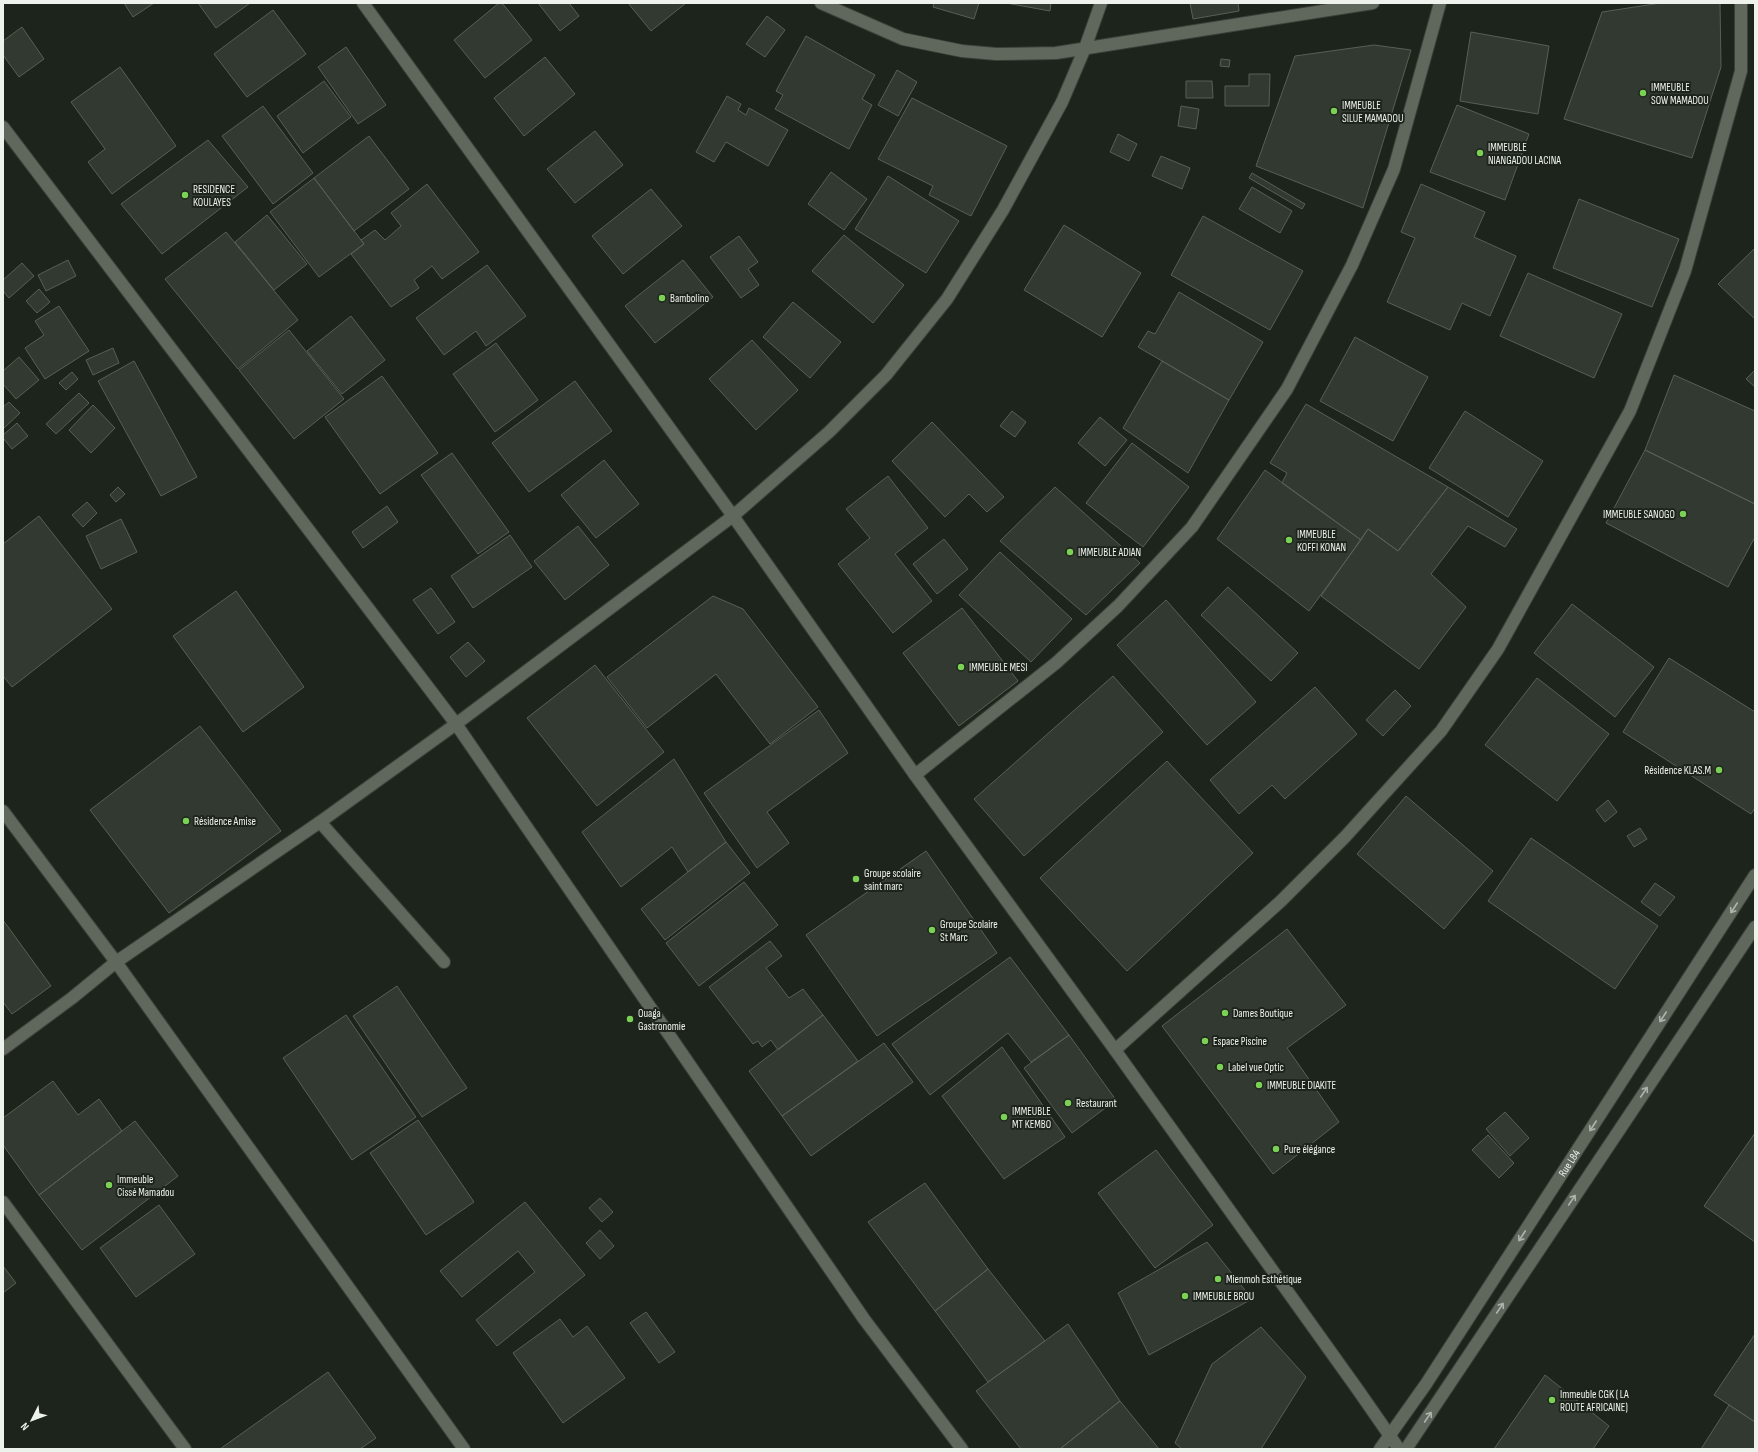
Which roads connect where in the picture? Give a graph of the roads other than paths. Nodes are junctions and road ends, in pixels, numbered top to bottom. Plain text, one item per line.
1 (363, 3) edge
2 (821, 3) edge
3 (1101, 3) edge
4 (1373, 3) edge
5 (1440, 3) edge
6 (1741, 3) edge
7 (1085, 48) junction
8 (3, 127) edge
9 (733, 516) junction
10 (456, 724) junction
11 (915, 775) junction
12 (3, 811) edge
13 (320, 822) junction
14 (1755, 875) edge
15 (1755, 926) edge
16 (116, 962) junction
17 (444, 962) dead end
18 (3, 1049) edge
19 (1115, 1050) junction
20 (3, 1202) edge
21 (1389, 1436) junction
22 (185, 1449) edge
23 (464, 1449) edge
24 (962, 1449) edge
25 (1380, 1449) edge
26 (1399, 1449) edge
27 (1406, 1449) edge

1 - 9 street
2 - 7 street
3 - 7 street
4 - 7 street
5 - 11 street
6 - 19 street
7 - 9 street
8 - 10 street
9 - 10 street
9 - 11 street
10 - 13 street
10 - 24 street
11 - 19 street
12 - 16 street
13 - 16 street
13 - 17 street
14 -> 21 street, Rue L84
27 -> 15 street
16 - 18 street
16 - 23 street
19 - 21 street
20 - 22 street
21 - 25 street, Rue L84
21 - 26 street

